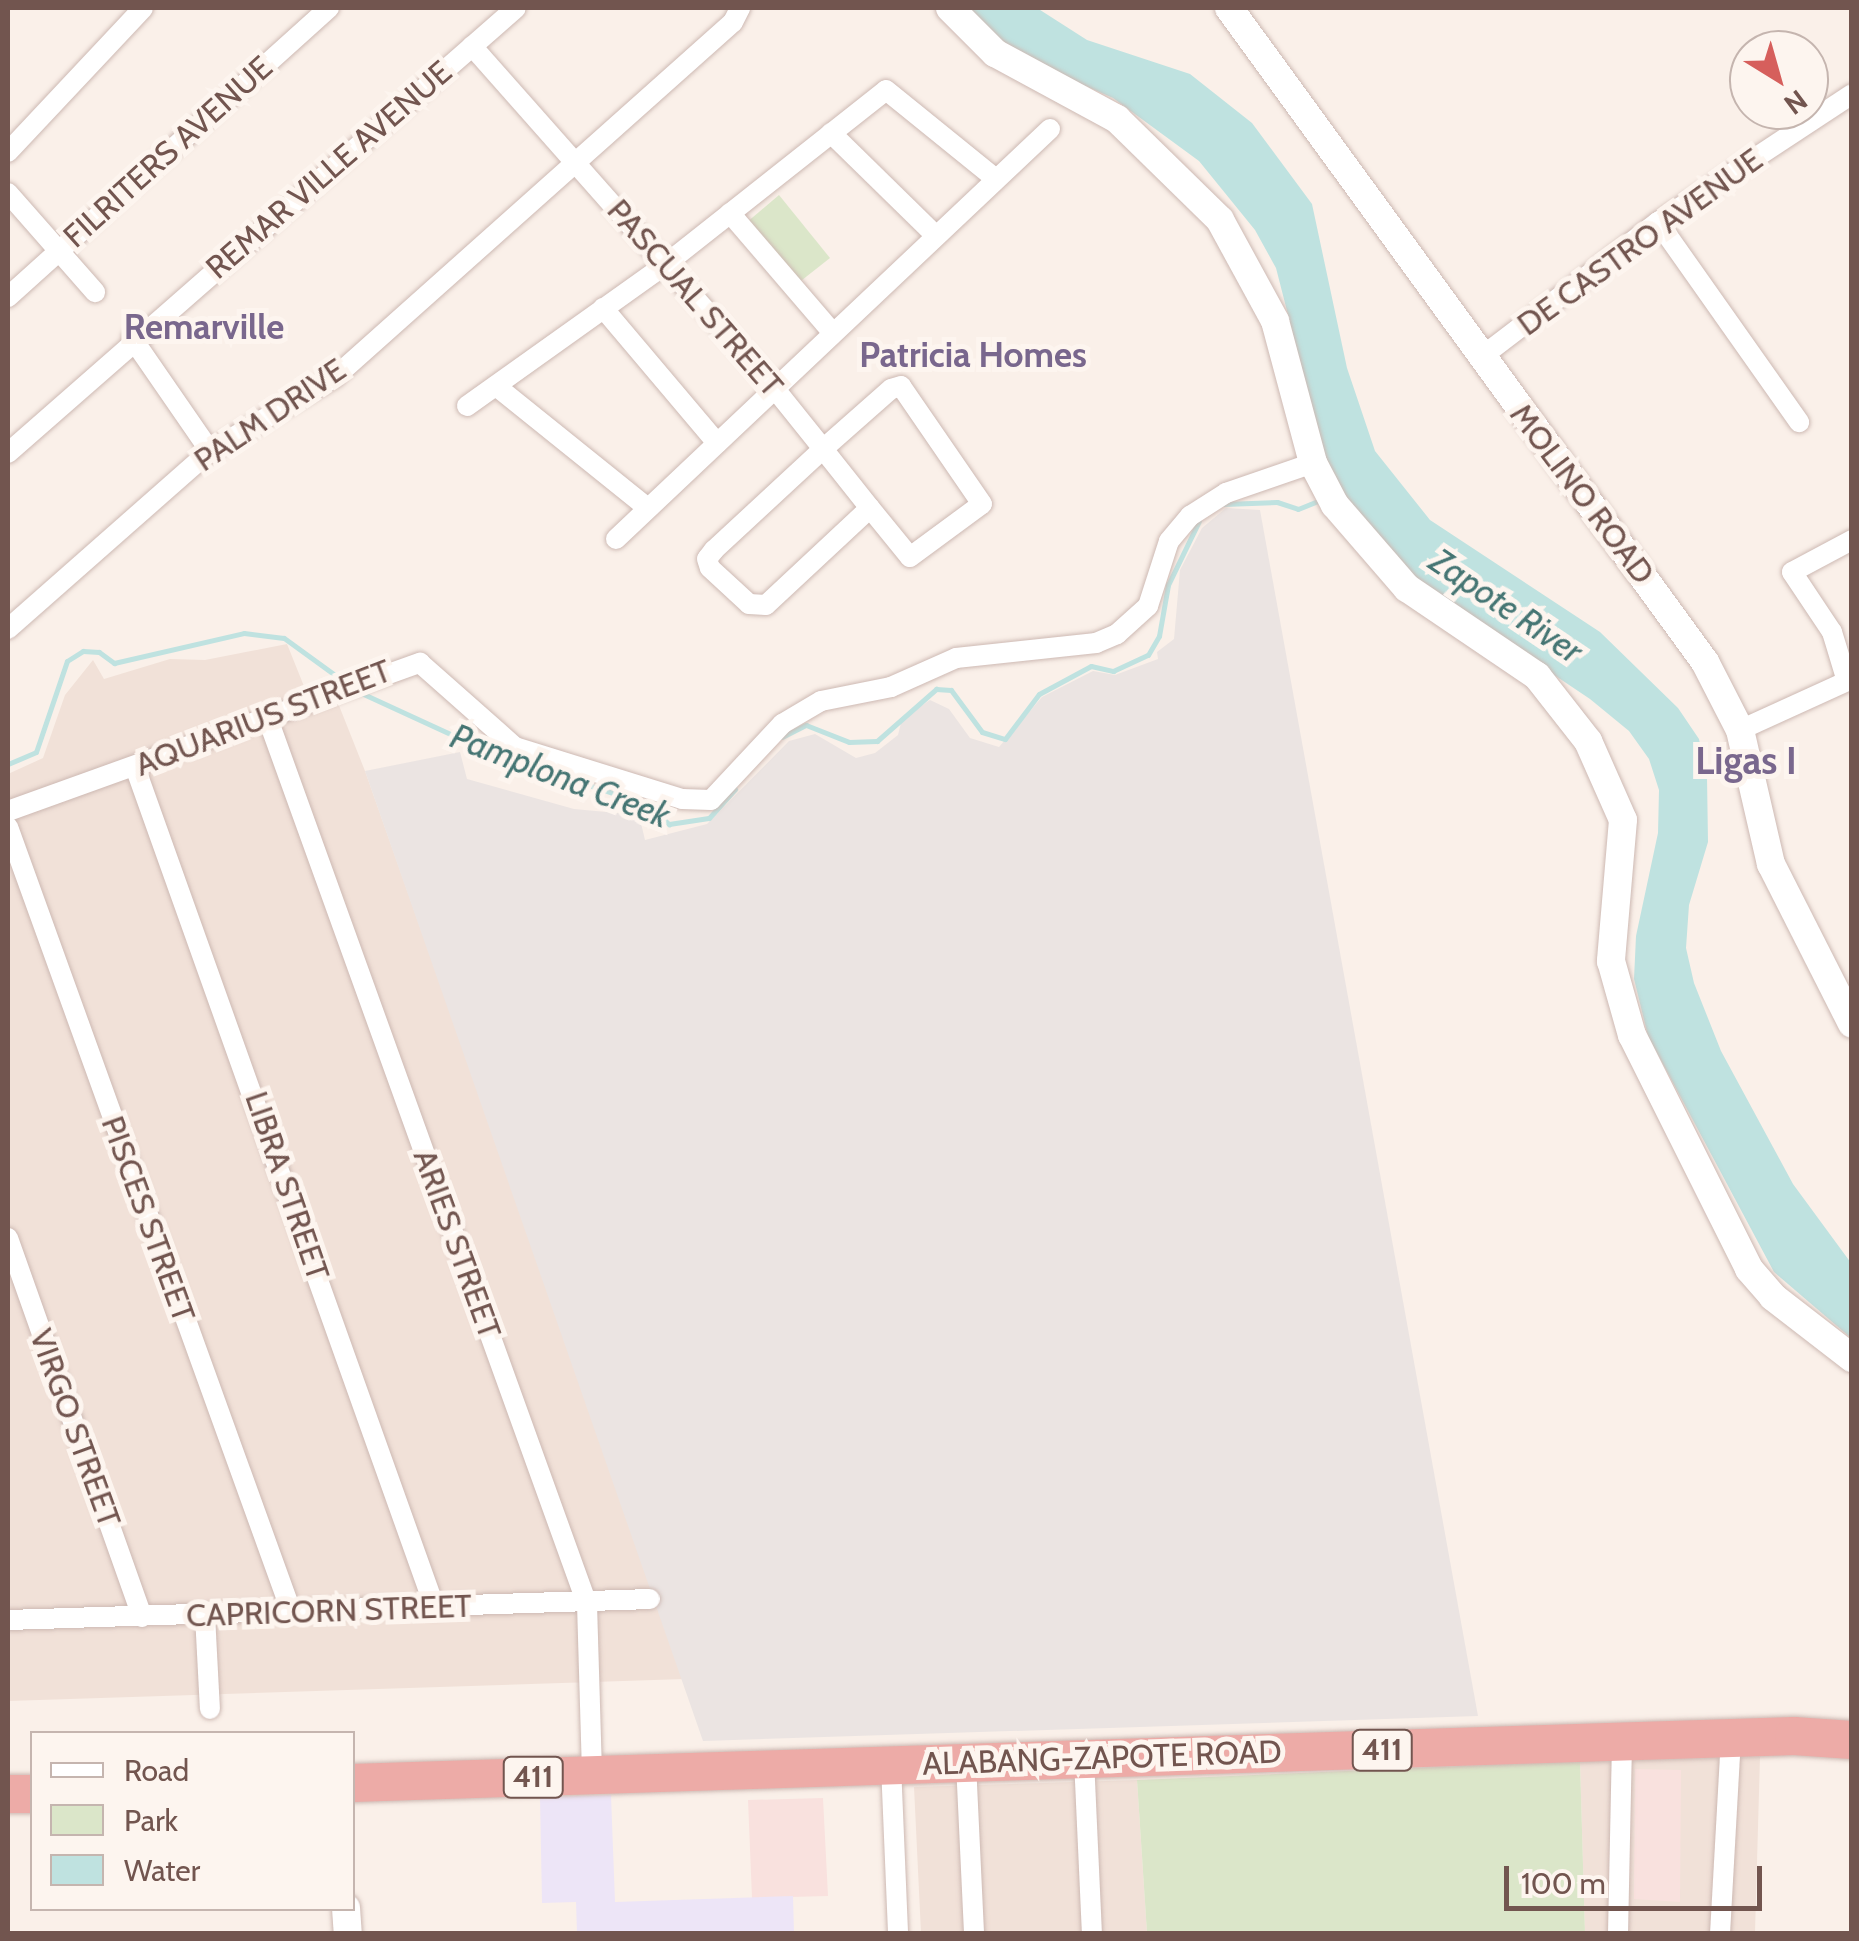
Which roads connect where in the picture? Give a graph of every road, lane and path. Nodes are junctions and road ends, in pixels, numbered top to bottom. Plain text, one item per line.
1 (143, 8) edge
2 (328, 8) edge
3 (516, 8) edge
4 (740, 8) edge
5 (950, 8) edge
6 (1229, 8) edge
7 (472, 46) junction
8 (1852, 94) edge
9 (1050, 129) dead end
10 (831, 134) junction
11 (8, 152) edge
12 (576, 160) junction
13 (996, 179) junction
14 (8, 194) edge
15 (730, 213) junction
16 (1658, 222) junction
17 (936, 236) junction
18 (60, 250) junction
19 (666, 264) junction
20 (95, 292) dead end
21 (8, 297) edge
22 (603, 308) junction
23 (833, 333) junction
24 (132, 338) junction
25 (1480, 358) junction
26 (496, 386) junction
27 (775, 388) junction
28 (468, 406) dead end
29 (1799, 422) dead end
30 (716, 444) junction
31 (823, 449) junction
32 (210, 451) junction
33 (8, 452) edge
34 (1314, 467) junction
35 (648, 508) junction
36 (870, 508) junction
37 (616, 538) dead end
38 (1852, 540) edge
39 (8, 629) edge
40 (1849, 678) edge
41 (270, 722) junction
42 (1740, 730) junction
43 (135, 766) junction
44 (8, 811) edge
45 (8, 827) edge
46 (1852, 1024) edge
47 (8, 1238) edge
48 (1852, 1358) edge
49 (650, 1600) dead end
50 (587, 1604) junction
51 (435, 1608) junction
52 (291, 1612) junction
53 (205, 1614) junction
54 (142, 1617) junction
55 (8, 1620) edge
56 (210, 1709) dead end
57 (1731, 1740) junction
58 (1852, 1740) edge
59 (1622, 1742) junction
60 (1084, 1759) junction
61 (966, 1763) junction
62 (891, 1765) junction
63 (592, 1776) junction
64 (355, 1783) edge
65 (898, 1934) edge
66 (974, 1934) edge
67 (1092, 1934) edge
68 (1618, 1934) edge
69 (1720, 1934) edge

1 - 11 street
2 - 18 street, FILRITERS AVENUE
3 - 7 street, REMAR VILLE AVENUE
4 - 12 street, PALM DRIVE
5 - 34 main road
6 - 25 main road, MOLINO ROAD
7 - 12 street, PASCUAL STREET
7 - 24 street, REMAR VILLE AVENUE
8 - 16 street, DE CASTRO AVENUE
9 - 13 street
10 - 13 street
10 - 15 street
10 - 17 street
12 - 19 street, PASCUAL STREET
12 - 32 street, PALM DRIVE
13 - 17 street
14 - 18 street
15 - 19 street
15 - 23 street
16 - 25 street, DE CASTRO AVENUE
16 - 29 street
17 - 23 street
18 - 20 street
18 - 21 street, FILRITERS AVENUE
19 - 22 street
19 - 27 street, PASCUAL STREET
22 - 26 street
22 - 30 street
23 - 27 street
24 - 32 street
24 - 33 street, REMAR VILLE AVENUE
25 - 42 main road, MOLINO ROAD
26 - 28 street
26 - 35 street
27 - 30 street
27 - 31 street, PASCUAL STREET
30 - 35 street
31 - 36 street, PASCUAL STREET
31 - 36 street
31 - 36 street, PASCUAL STREET
32 - 39 street, PALM DRIVE
34 - 41 street, AQUARIUS STREET
34 - 48 main road
35 - 37 street
38 - 40 street
40 - 42 street
41 - 43 street, AQUARIUS STREET
41 - 50 street, ARIES STREET
42 - 46 main road, MOLINO ROAD
43 - 44 street, AQUARIUS STREET
43 - 51 street, LIBRA STREET
45 - 52 street, PISCES STREET
47 - 54 street, VIRGO STREET
49 - 50 street, CAPRICORN STREET
50 - 51 street, CAPRICORN STREET
50 - 63 street, ARIES STREET
51 - 52 street, CAPRICORN STREET
52 - 53 street, CAPRICORN STREET
53 - 54 street, CAPRICORN STREET
53 - 56 street
54 - 55 street, CAPRICORN STREET
57 - 58 highway, ALABANG-ZAPOTE ROAD / 411
57 - 59 highway, ALABANG-ZAPOTE ROAD / 411
57 - 69 street
59 - 60 highway, ALABANG-ZAPOTE ROAD / 411
59 - 68 street
60 - 61 highway, ALABANG-ZAPOTE ROAD / 411
60 - 67 street
61 - 62 highway, ALABANG-ZAPOTE ROAD / 411
61 - 66 street
62 - 63 highway, ALABANG-ZAPOTE ROAD / 411
62 - 65 street
63 - 64 highway, ALABANG-ZAPOTE ROAD / 411

